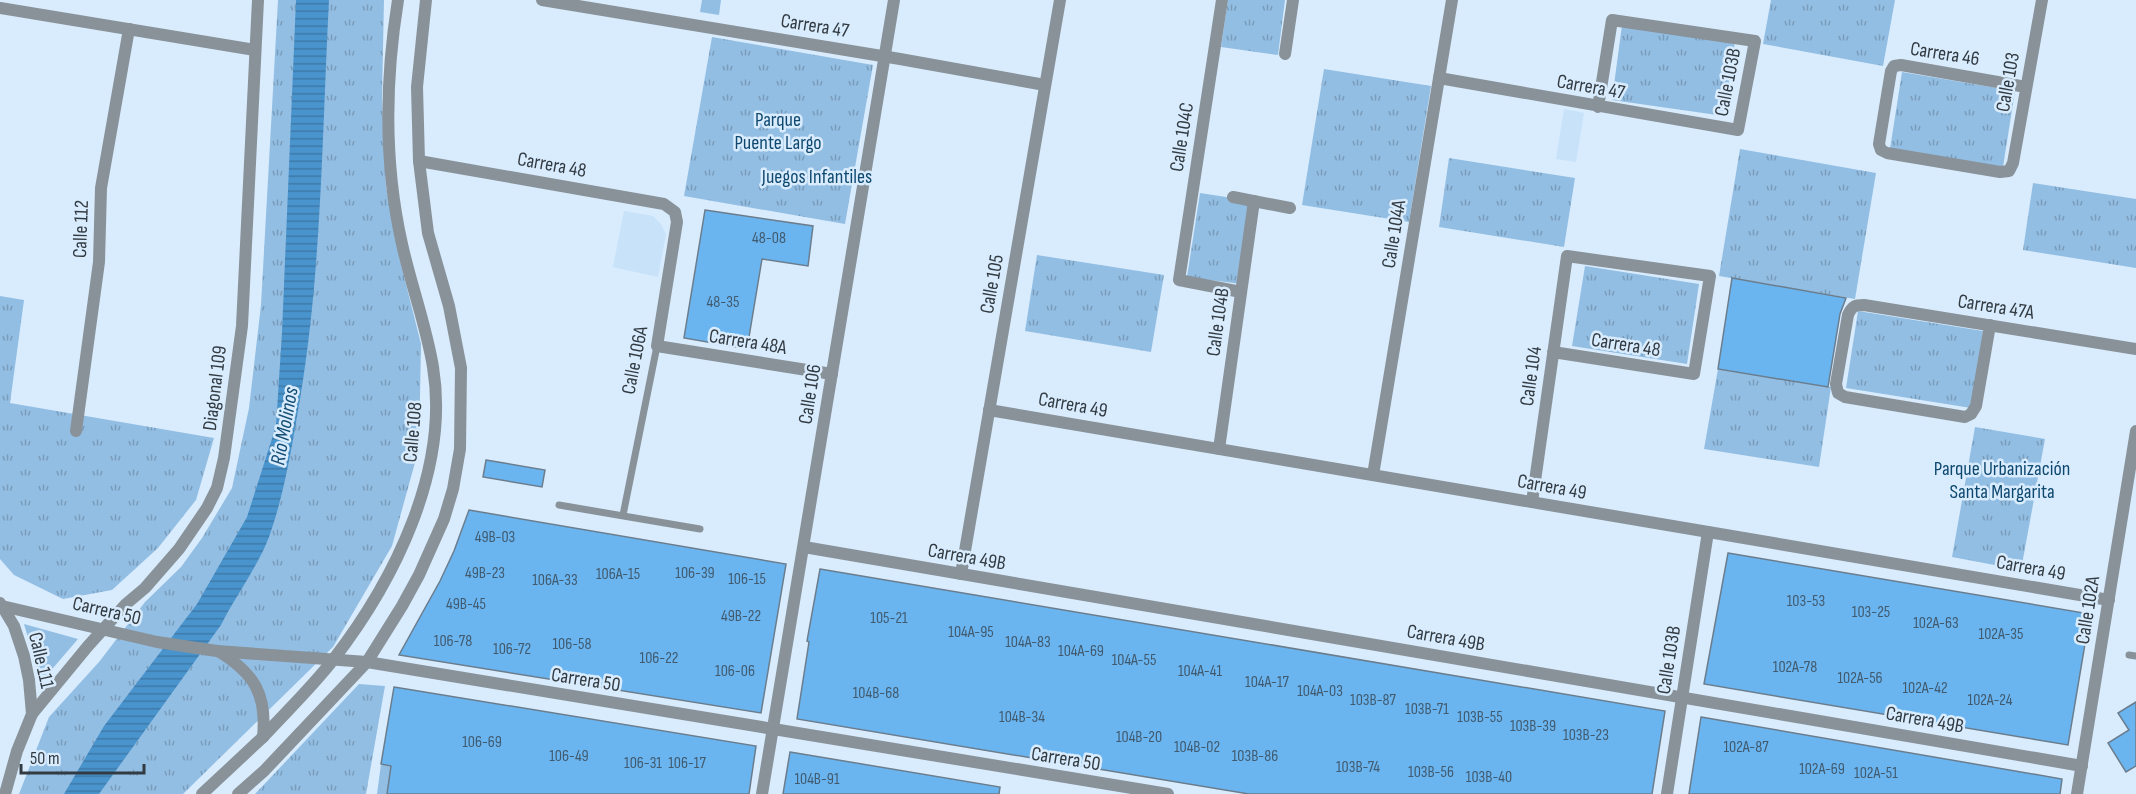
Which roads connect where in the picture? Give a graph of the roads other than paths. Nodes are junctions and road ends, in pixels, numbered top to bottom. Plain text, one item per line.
1 (258, 0) edge
2 (398, 0) edge
3 (426, 0) edge
4 (542, 0) edge
5 (894, 0) edge
6 (1060, 0) edge
7 (1222, 0) edge
8 (1293, 0) edge
9 (1452, 0) edge
10 (2042, 0) edge
11 (0, 8) edge
12 (129, 29) junction
13 (255, 50) junction
14 (1285, 54) dead end
15 (885, 56) junction
16 (1439, 78) junction
17 (1045, 86) junction
18 (2026, 87) junction
19 (1598, 107) junction
20 (1737, 130) joint
21 (419, 161) junction
22 (2009, 171) joint
23 (1233, 196) dead end
24 (1254, 201) junction
25 (1290, 208) dead end
26 (675, 212) joint
27 (1241, 291) junction
28 (1989, 325) junction
29 (657, 346) junction
30 (2136, 349) edge
31 (1553, 352) junction
32 (832, 374) junction
33 (1694, 374) joint
34 (989, 410) junction
35 (76, 431) dead end
36 (2136, 431) edge
37 (1219, 449) junction
38 (1373, 475) junction
39 (1532, 502) junction
40 (560, 505) dead end
41 (623, 516) junction
42 (700, 529) dead end
43 (1708, 532) junction
44 (804, 547) junction
45 (961, 574) junction
46 (2109, 600) junction
47 (1, 604) edge
48 (103, 630) junction
49 (212, 650) junction
50 (334, 659) junction
51 (367, 662) junction
52 (1682, 697) junction
53 (32, 714) junction
54 (773, 730) junction
55 (263, 737) junction
56 (2082, 766) junction
57 (5, 794) edge
58 (202, 794) edge
59 (238, 794) edge
60 (762, 794) edge
61 (1168, 794) edge
62 (1667, 794) edge
63 (2077, 794) edge

1 - 13 street, Diagonal 109
2 - 50 street, Calle 108
3 - 21 street
4 - 15 street, Carrera 47
5 - 15 street, Calle 106
6 - 17 street, Calle 105
7 - 27 street, Calle 104C
8 - 14 street
9 - 16 street, Calle 104A
10 - 18 street, Calle 103
11 - 12 street
12 - 13 street
12 - 35 street, Calle 112
13 - 48 street, Diagonal 109
15 - 17 street, Carrera 47
15 - 32 street, Calle 106
16 - 19 street, Carrera 47
16 - 38 street, Calle 104A
17 - 34 street, Calle 105
18 - 22 street, Calle 103
18 - 22 street, Carrera 46
19 - 20 street, Carrera 47
19 - 20 street, Calle 103B
21 - 26 street, Carrera 48
21 - 51 street
23 - 24 street
24 - 25 street
24 - 27 street, Calle 104B
26 - 29 street, Calle 106A
27 - 37 street, Calle 104B
28 - 28 street, Carrera 47A
28 - 30 street, Carrera 47A
29 - 32 street, Carrera 48A
29 - 41 lane, Calle 106A
31 - 33 street, Carrera 48
31 - 33 street, Calle 104
31 - 39 street, Calle 104
32 - 44 street, Calle 106
34 - 37 street, Carrera 49
34 - 45 street, Calle 105
36 - 46 street, Calle 102A
37 - 38 street, Carrera 49
38 - 39 street, Carrera 49
39 - 43 street, Carrera 49
40 - 41 lane
41 - 42 lane
43 - 46 street, Carrera 49
43 - 52 street, Calle 103B
44 - 45 street, Carrera 49B
44 - 54 street, Calle 106
45 - 52 street, Carrera 49B
46 - 56 street, Calle 102A
47 - 48 street, Carrera 50
47 - 53 street, Calle 111
48 - 49 street, Carrera 50
48 - 53 street, Diagonal 109
49 - 50 street, Carrera 50
49 - 55 street
50 - 51 street, Carrera 50
50 - 55 street, Calle 108
51 - 54 street, Carrera 50
51 - 59 street
52 - 56 street, Carrera 49B
52 - 62 street, Calle 103B
53 - 57 street, Calle 111
54 - 60 street, Calle 106
54 - 61 street, Carrera 50
55 - 58 street, Calle 108
56 - 63 street, Calle 102A

